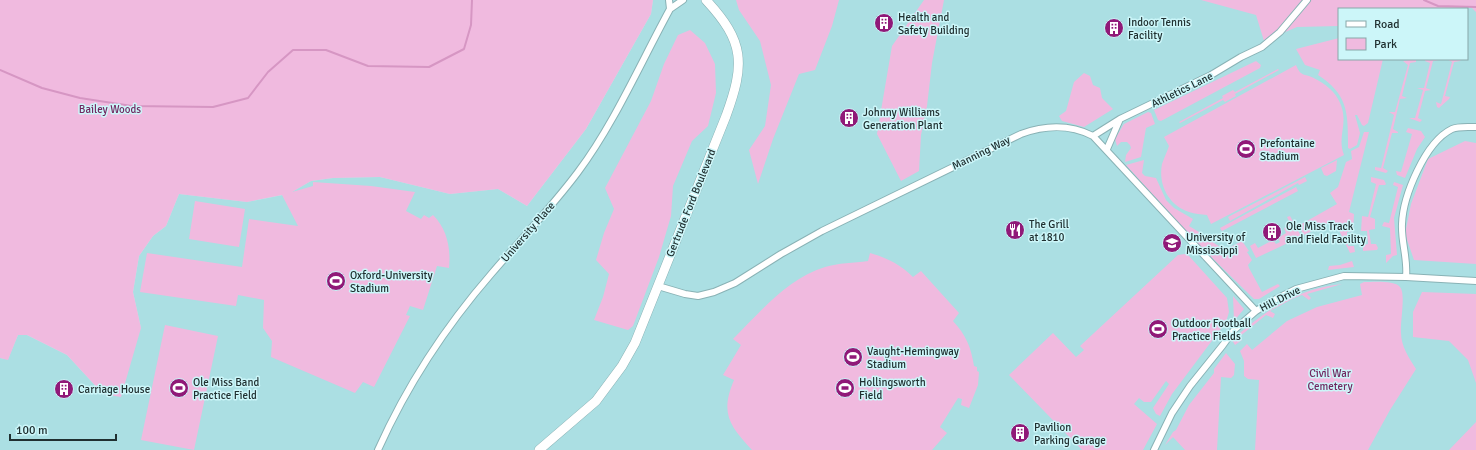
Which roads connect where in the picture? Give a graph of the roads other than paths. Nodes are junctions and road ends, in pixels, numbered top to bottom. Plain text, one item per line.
1 (669, 0) edge
2 (683, 0) edge
3 (706, 0) edge
4 (1307, 0) edge
5 (670, 9) junction
6 (1120, 119) junction
7 (1476, 127) edge
8 (1093, 136) junction
9 (1107, 149) junction
10 (1406, 277) junction
11 (1476, 281) edge
12 (658, 286) junction
13 (1256, 311) junction
14 (378, 450) edge
15 (539, 450) edge
16 (1154, 450) edge

1 - 5 street
2 - 5 street, University Place
3 - 12 street, Gertrude Ford Boulevard
4 - 6 street, Athletics Lane
5 - 14 street, University Place
6 - 8 street, Athletics Lane
6 - 9 street
7 - 10 street
8 - 9 street, Manning Way
8 - 12 street, Manning Way
9 - 13 street, Manning Way
10 - 11 street, Hill Drive
10 - 13 street, Hill Drive
12 - 15 street, Gertrude Ford Boulevard
13 - 16 street, Hill Drive

